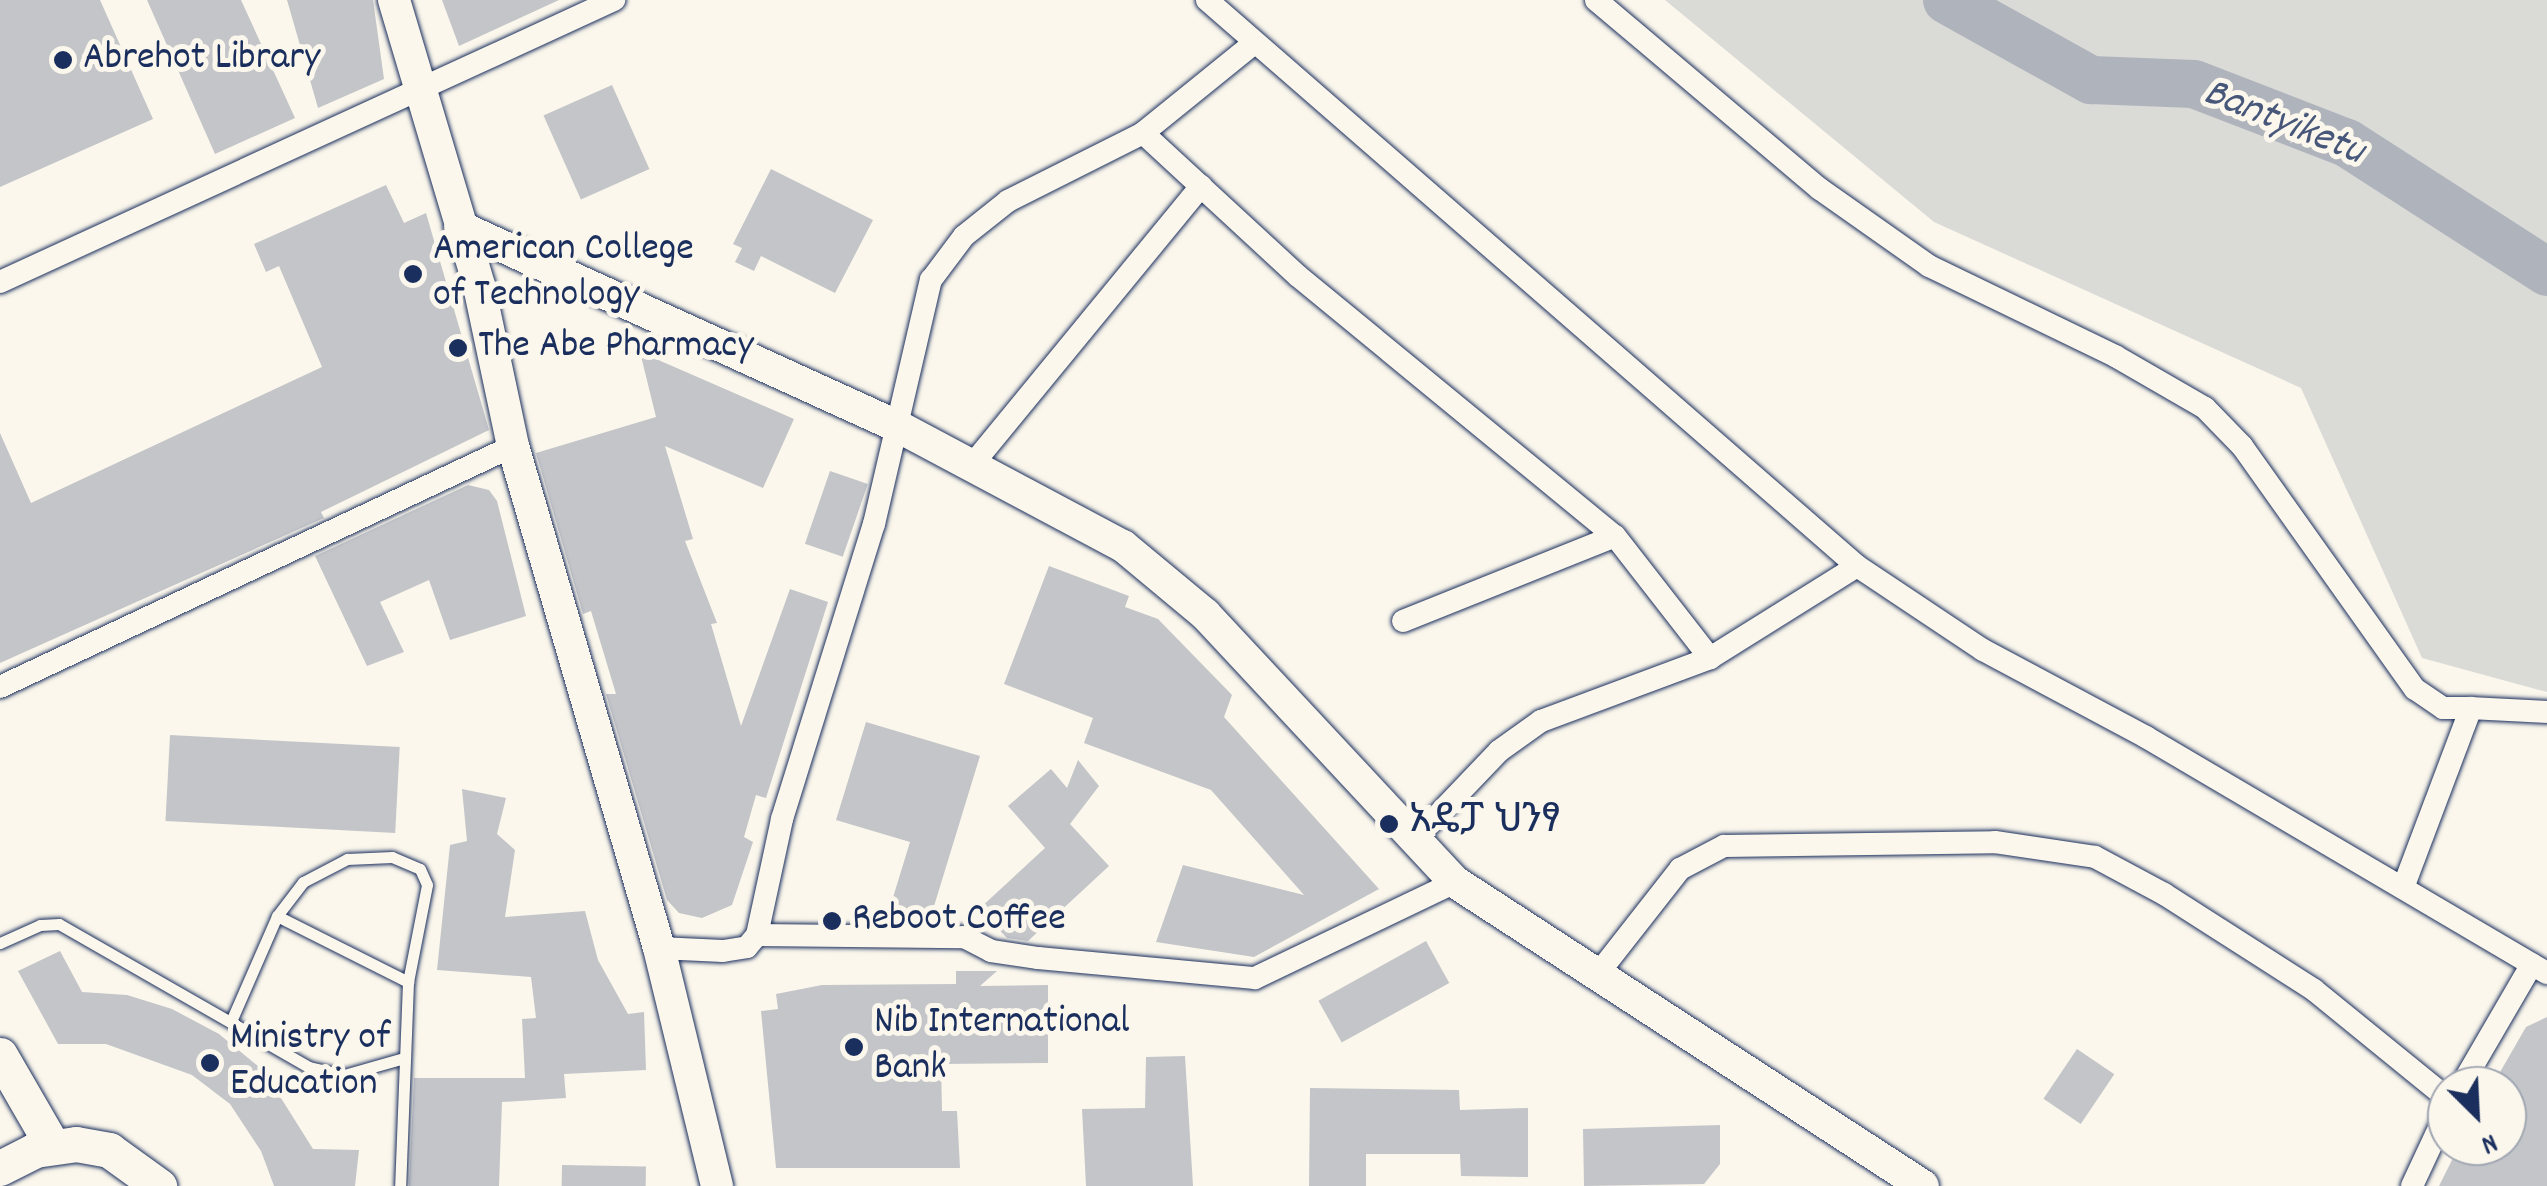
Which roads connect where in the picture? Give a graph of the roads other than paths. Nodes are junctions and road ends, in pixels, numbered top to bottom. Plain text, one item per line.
1 (394, 0) edge
2 (614, 0) edge
3 (1207, 0) edge
4 (1596, 0) edge
5 (1254, 43) junction
6 (418, 92) junction
7 (1143, 134) junction
8 (1201, 186) junction
9 (460, 227) junction
10 (0, 282) edge
11 (899, 426) junction
12 (513, 446) junction
13 (972, 464) junction
14 (1615, 536) junction
15 (1857, 566) junction
16 (1403, 622) dead end
17 (1710, 658) junction
18 (0, 687) edge
19 (2471, 708) junction
20 (2547, 712) edge
21 (1414, 840) junction
22 (1455, 882) junction
23 (2403, 888) junction
24 (277, 916) junction
25 (758, 935) junction
26 (0, 943) edge
27 (660, 948) junction
28 (2540, 968) edge
29 (1598, 975) junction
30 (408, 982) junction
31 (232, 1019) junction
32 (0, 1054) edge
33 (404, 1058) junction
34 (2474, 1066) edge
35 (2427, 1082) edge
36 (52, 1145) junction
37 (2427, 1154) edge
38 (0, 1168) edge
39 (159, 1186) edge
40 (400, 1186) edge
41 (717, 1186) edge
42 (1924, 1186) edge
43 (2412, 1186) edge

1 - 6 street
2 - 6 street
3 - 5 street
4 - 19 street
5 - 7 street
5 - 15 street
6 - 9 street
6 - 10 street
7 - 8 street
7 - 11 street
8 - 13 street
8 - 14 street
9 - 11 street
9 - 12 street
11 - 13 street
11 - 25 street
12 - 18 street
12 - 27 street
13 - 21 street
14 - 16 street
14 - 17 street
15 - 17 street
15 - 23 street
17 - 21 street
19 - 20 street
19 - 23 street
21 - 22 street
22 - 25 street
22 - 29 street
23 - 28 street
24 - 30 lane
24 - 30 lane
24 - 31 lane
25 - 27 street
26 - 31 lane
27 - 41 street
28 - 34 street
29 - 35 street
29 - 42 street
30 - 33 lane
31 - 33 lane
32 - 36 main road
33 - 40 lane
36 - 38 main road
36 - 39 main road
37 - 43 street

